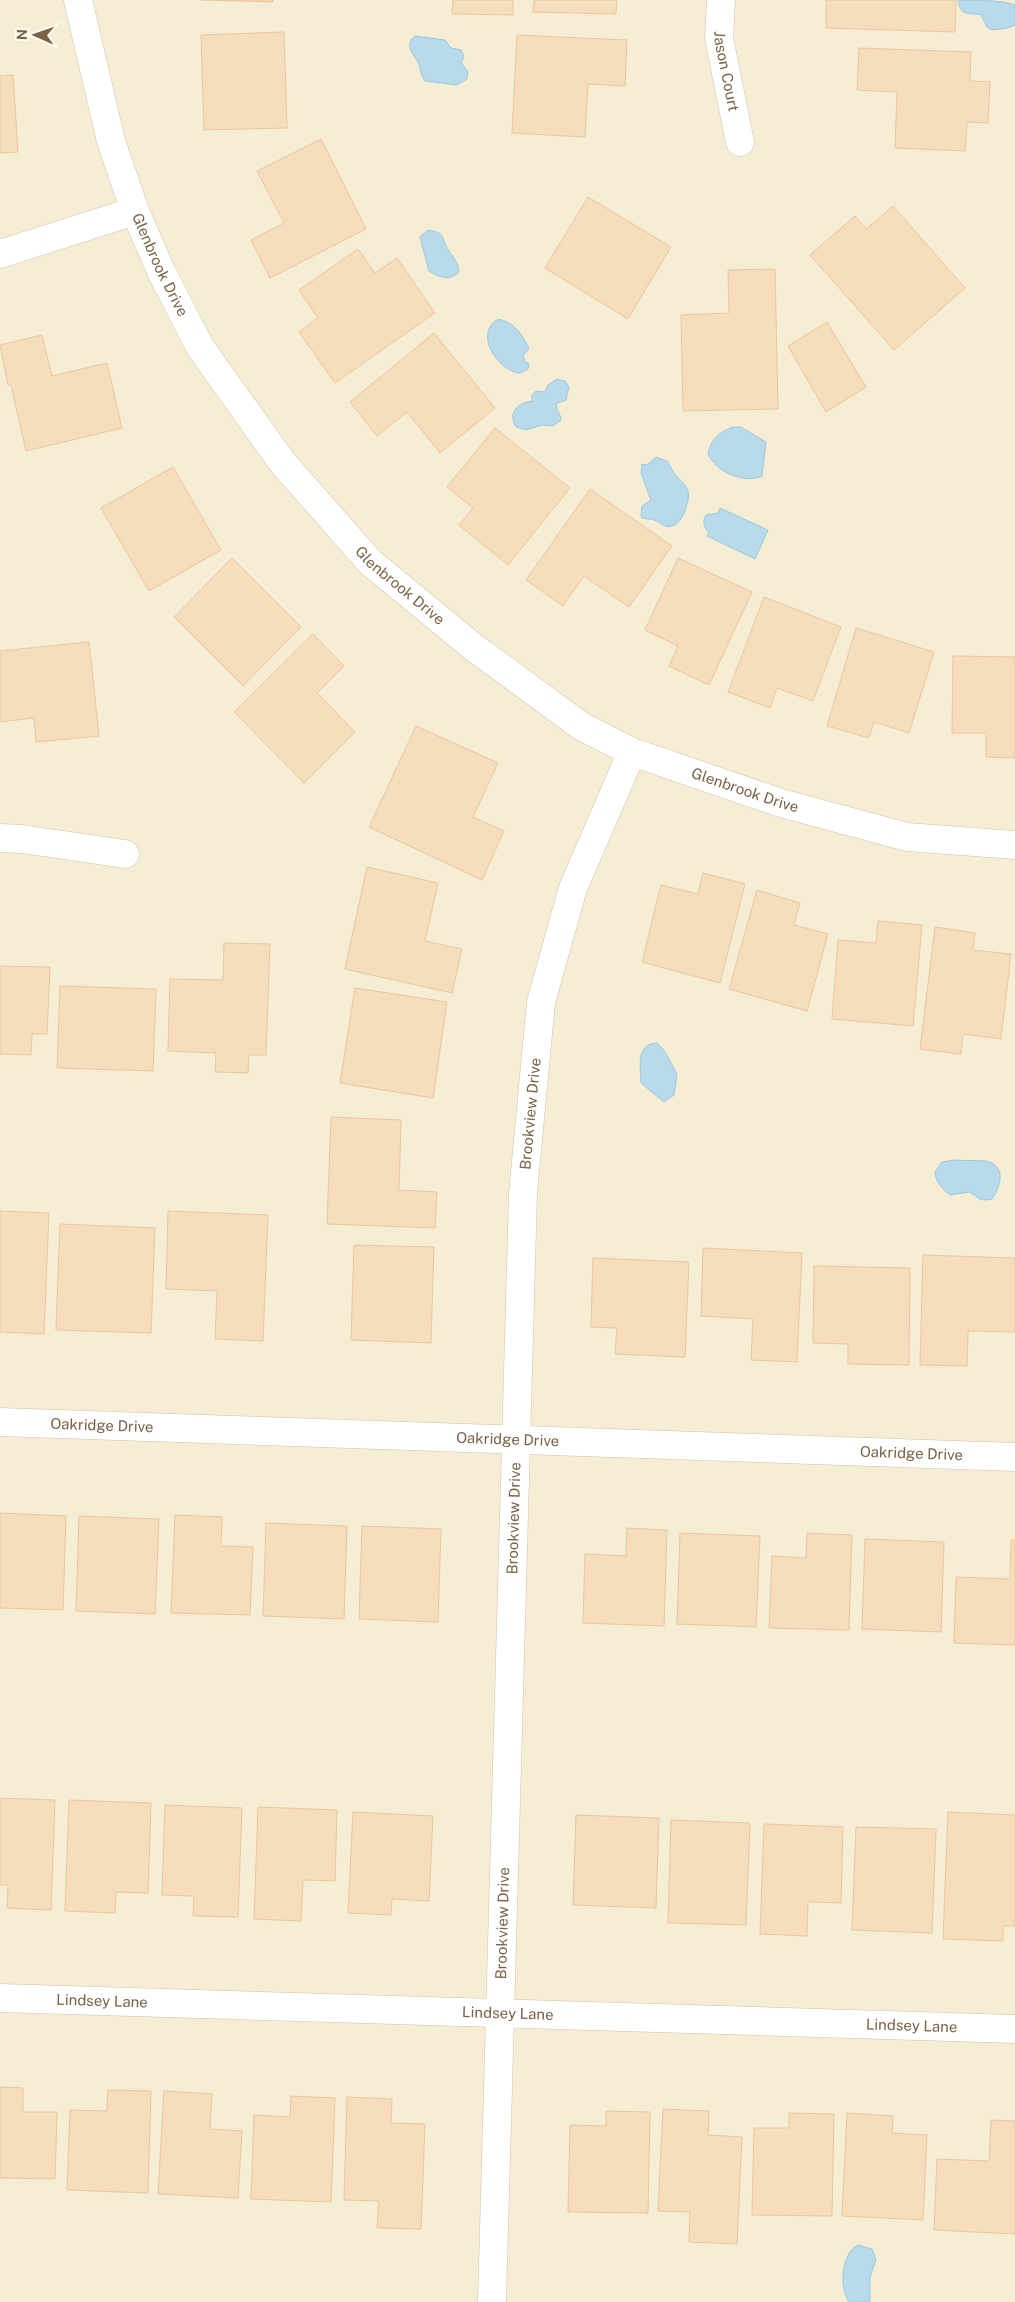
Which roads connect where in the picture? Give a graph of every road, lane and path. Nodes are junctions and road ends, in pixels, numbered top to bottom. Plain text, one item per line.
1 (78, 0) edge
2 (721, 0) edge
3 (740, 142) dead end
4 (134, 211) junction
5 (0, 254) edge
6 (632, 752) junction
7 (0, 838) edge
8 (1015, 845) edge
9 (126, 854) dead end
10 (0, 1422) edge
11 (516, 1439) junction
12 (1015, 1457) edge
13 (0, 1998) edge
14 (500, 2015) junction
15 (1015, 2029) edge
16 (492, 2302) edge

1 - 4 street, Glenbrook Drive
2 - 3 street, Jason Court
4 - 5 street
4 - 6 street, Glenbrook Drive
6 - 8 street, Glenbrook Drive
6 - 11 street, Brookview Drive
7 - 9 street
10 - 11 street, Oakridge Drive
11 - 12 street, Oakridge Drive
11 - 14 street, Brookview Drive
13 - 14 street, Lindsey Lane
14 - 15 street, Lindsey Lane
14 - 16 street, Brookview Drive

